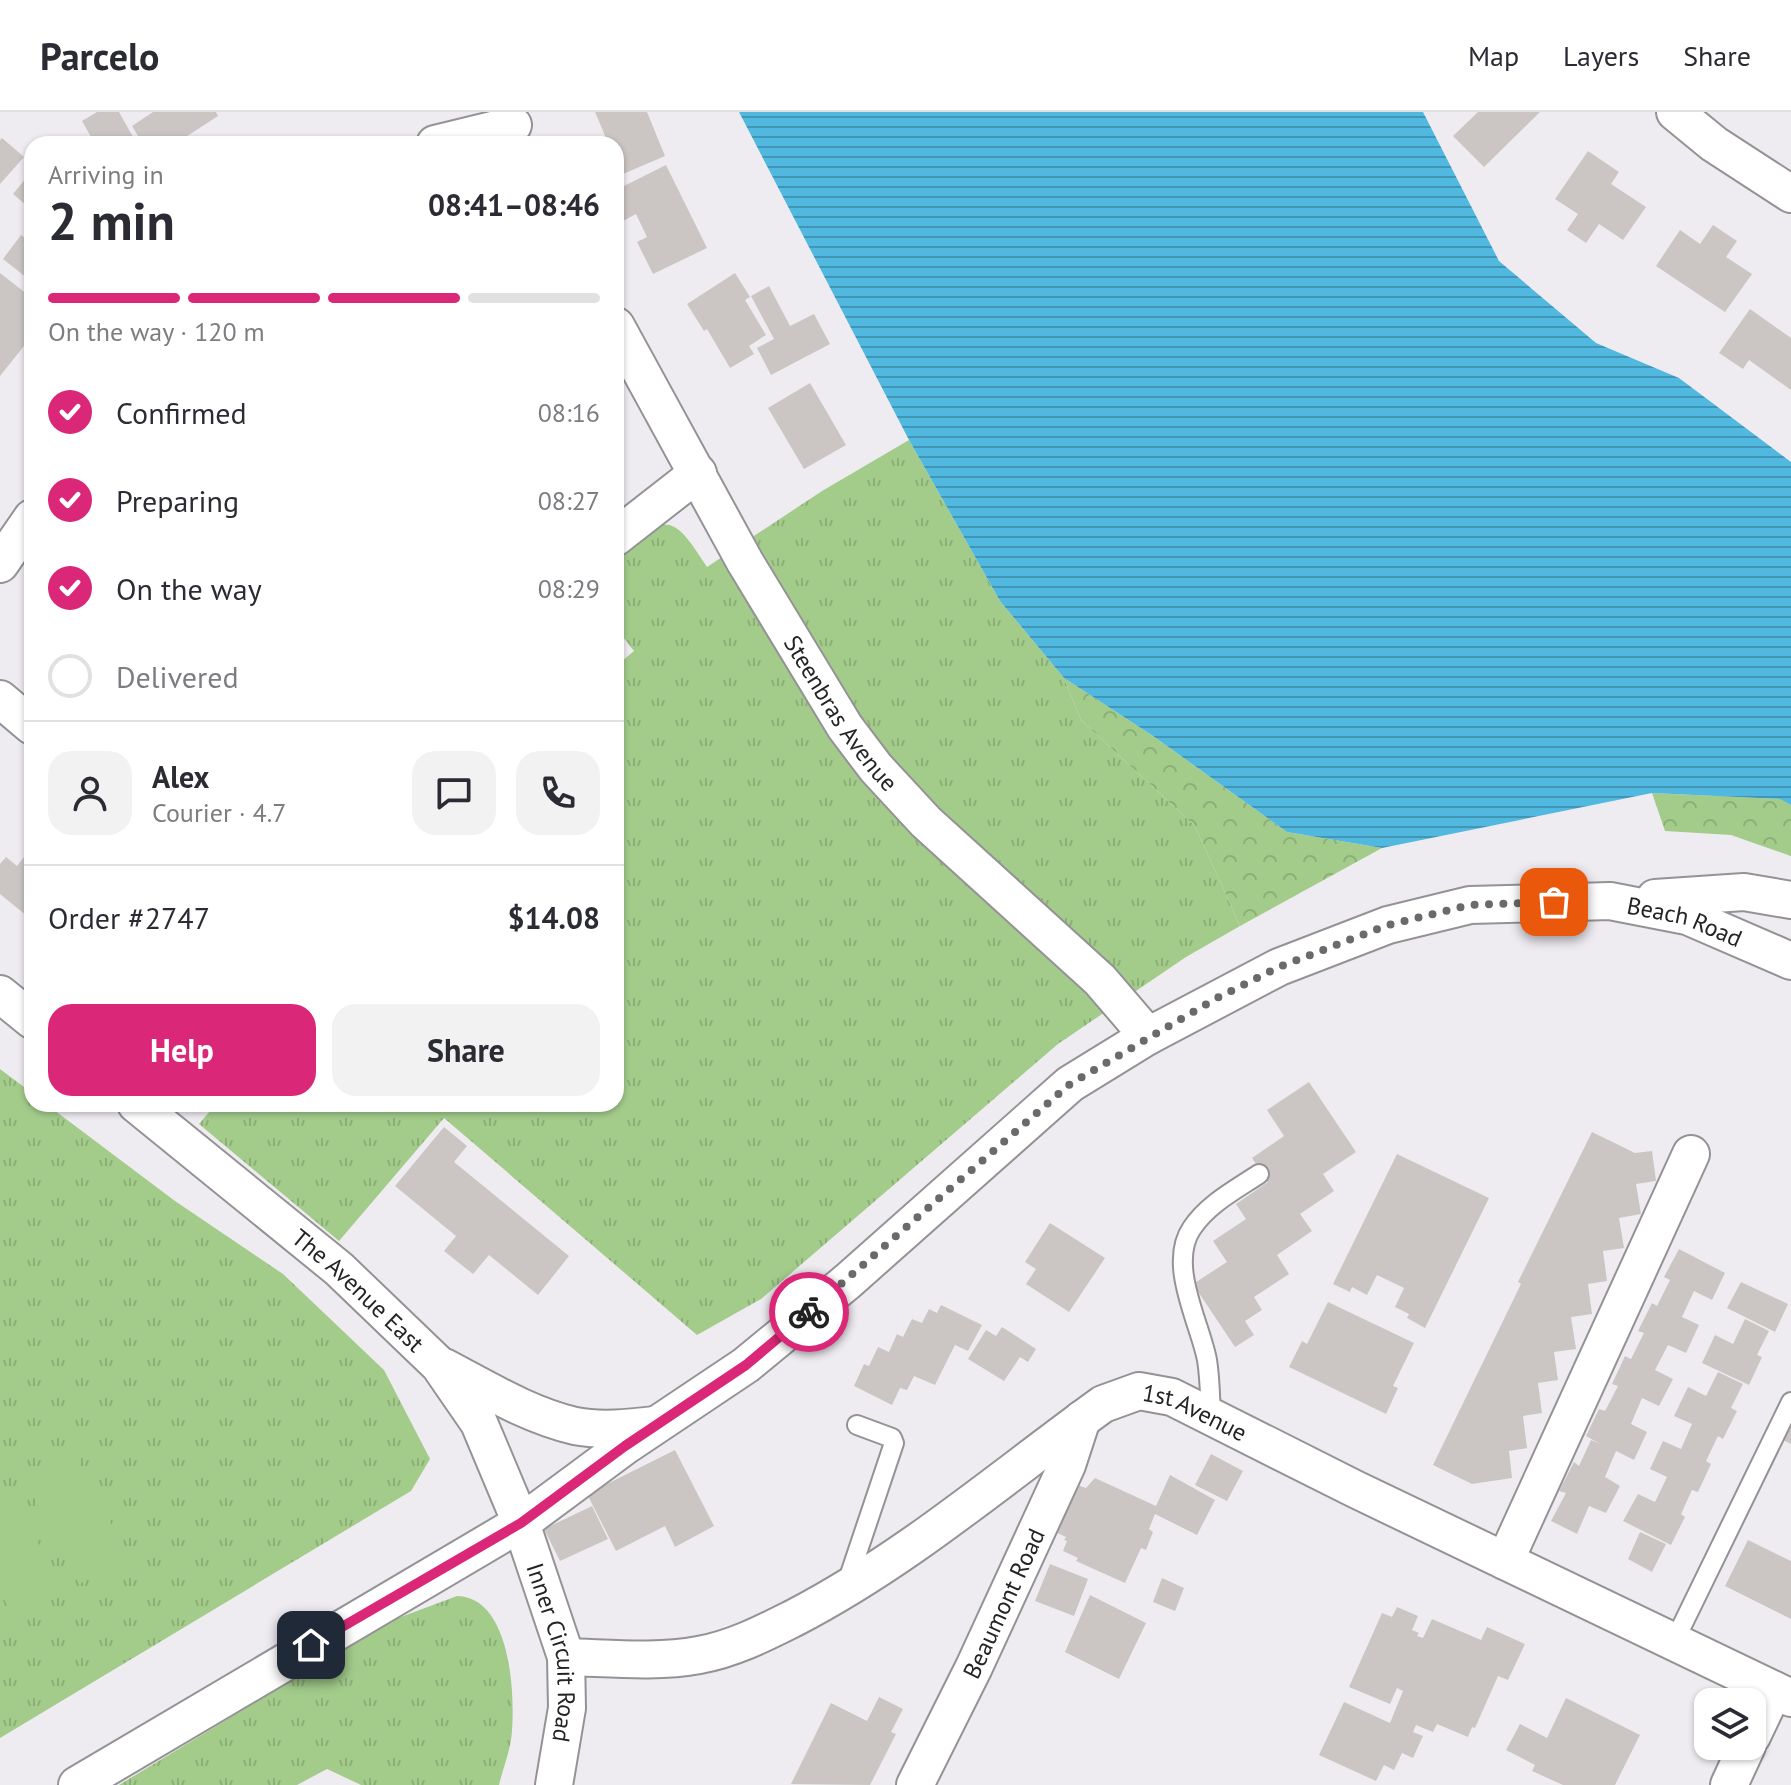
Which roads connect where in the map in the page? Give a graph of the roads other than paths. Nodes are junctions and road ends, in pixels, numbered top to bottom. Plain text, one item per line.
1 (1675, 112) edge
2 (515, 127) edge
3 (473, 136) edge
4 (1791, 194) edge
5 (624, 340) edge
6 (698, 473) junction
7 (24, 530) edge
8 (624, 531) edge
9 (0, 564) edge
10 (0, 699) edge
11 (24, 719) edge
12 (1791, 900) edge
13 (1610, 901) junction
14 (1791, 961) edge
15 (0, 994) edge
16 (24, 1014) edge
17 (1148, 1036) junction
18 (146, 1112) edge
19 (1691, 1154) dead end
20 (1259, 1174) dead end
21 (439, 1365) junction
22 (1791, 1402) edge
23 (1211, 1416) junction
24 (1082, 1419) junction
25 (657, 1424) junction
26 (857, 1425) dead end
27 (521, 1523) junction
28 (1505, 1561) junction
29 (844, 1592) junction
30 (1674, 1642) junction
31 (566, 1657) junction
32 (1783, 1694) edge
33 (1766, 1717) edge
34 (1741, 1760) edge
35 (92, 1781) edge
36 (554, 1785) edge
37 (915, 1785) edge
38 (1729, 1785) edge

1 - 4 street
2 - 3 street
5 - 6 street, Steenbras Avenue
6 - 8 street
6 - 17 street, Steenbras Avenue
7 - 9 street
10 - 11 street
12 - 13 street
13 - 14 street, Beach Road
13 - 17 street, Beach Road
15 - 16 street
17 - 25 street, Beach Road
18 - 21 street, The Avenue East
19 - 28 street
20 - 23 lane
21 - 25 street
21 - 27 street, The Avenue East
22 - 30 lane
23 - 24 street, 1st Avenue
23 - 28 street, 1st Avenue
24 - 29 street, 1st Avenue
24 - 37 street, Beaumont Road
25 - 27 street, Beach Road
26 - 29 lane
27 - 31 street, Inner Circuit Road
27 - 35 street, Beach Road
28 - 30 street, 1st Avenue
29 - 31 street, 1st Avenue
30 - 32 street, 1st Avenue
31 - 36 street, Inner Circuit Road
32 - 33 street
34 - 38 street

